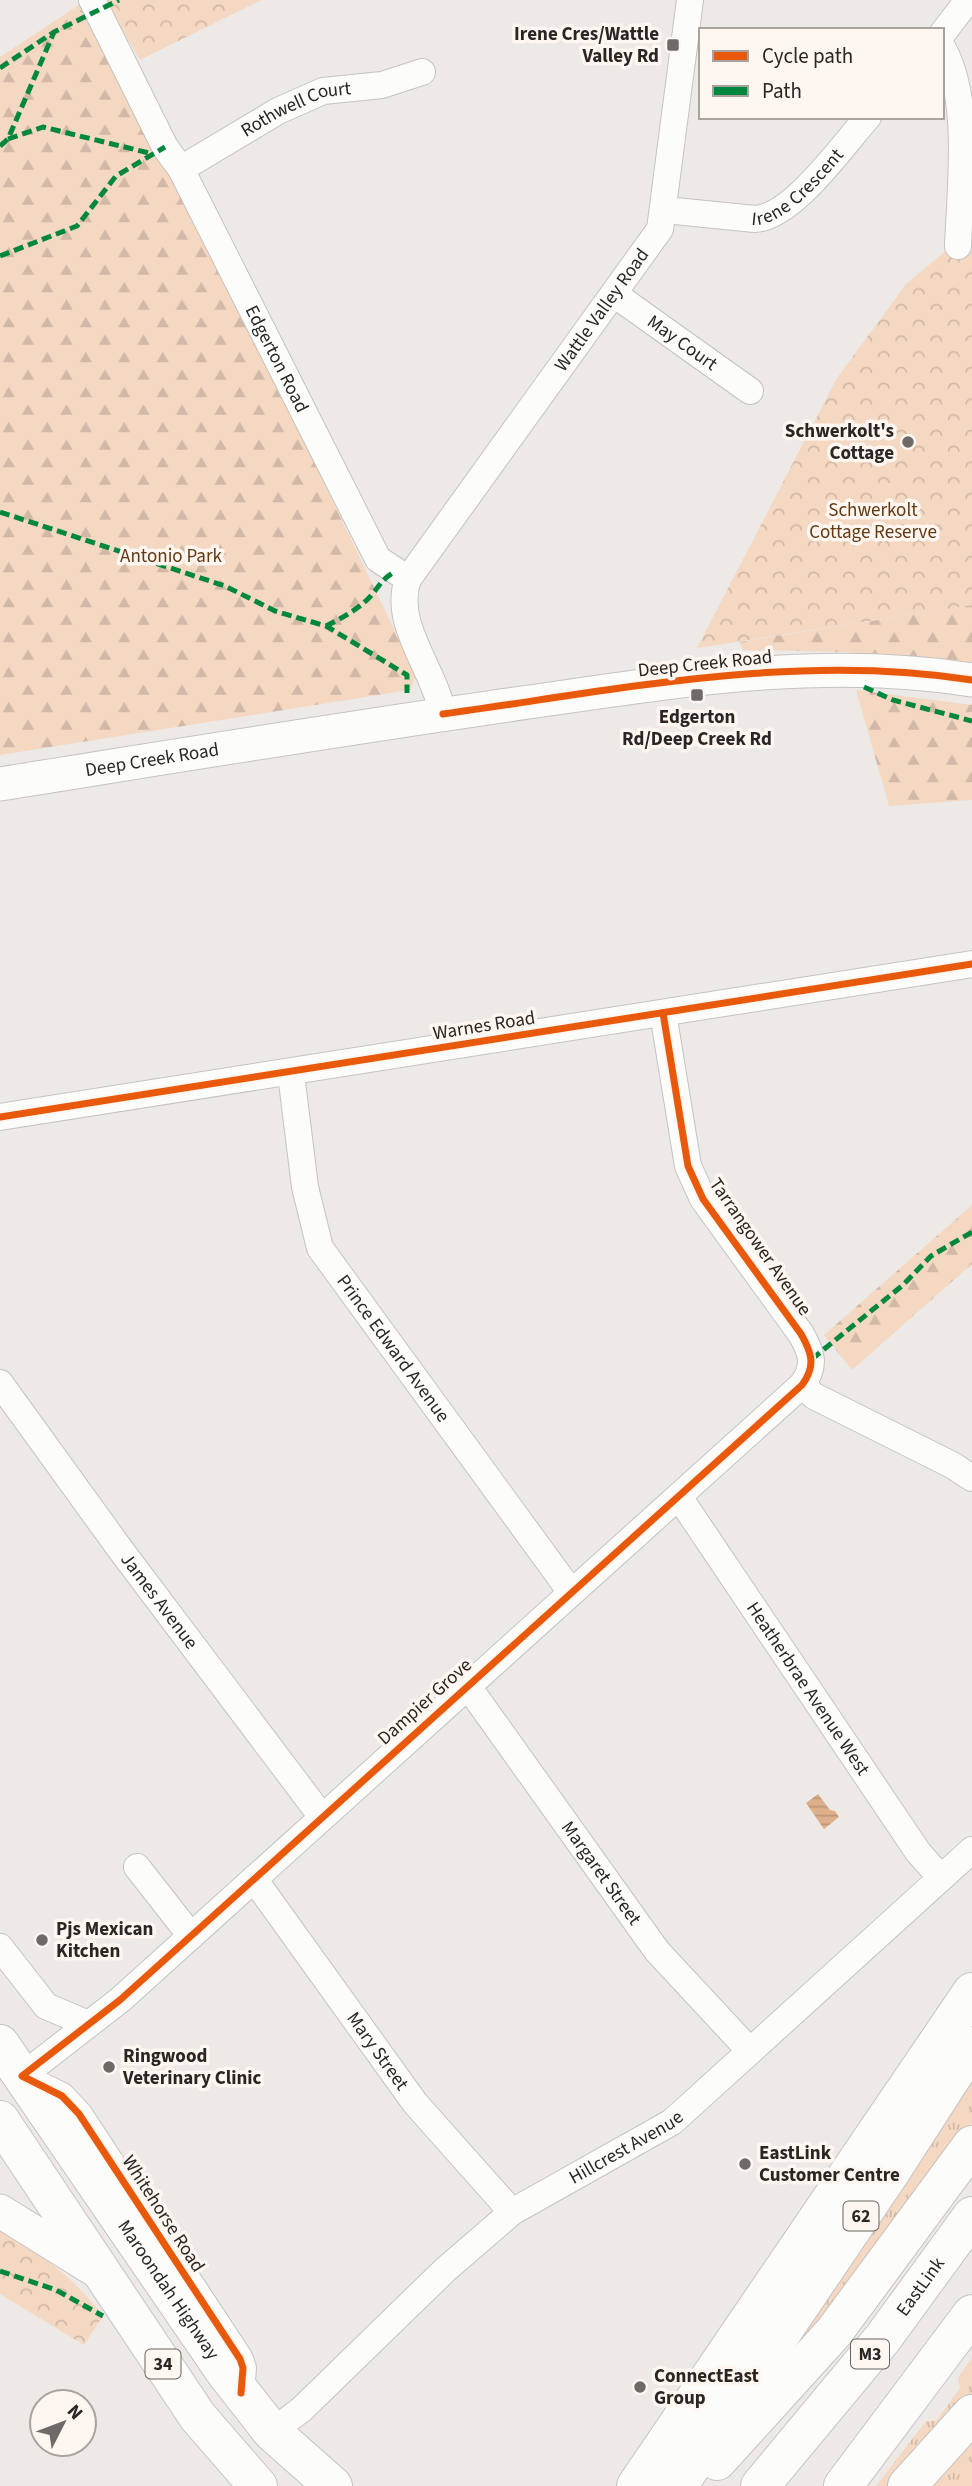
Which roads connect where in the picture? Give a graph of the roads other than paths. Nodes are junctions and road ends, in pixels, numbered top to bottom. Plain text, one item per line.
1 (92, 0) edge
2 (690, 0) edge
3 (968, 0) edge
4 (944, 31) edge
5 (944, 51) edge
6 (422, 72) dead end
7 (866, 119) edge
8 (181, 169) junction
9 (665, 210) junction
10 (958, 246) dead end
11 (614, 294) junction
12 (750, 391) dead end
13 (408, 579) junction
14 (972, 680) edge
15 (443, 714) junction
16 (0, 784) edge
17 (972, 964) edge
18 (663, 1013) junction
19 (291, 1074) junction
20 (0, 1117) edge
21 (0, 1382) edge
22 (802, 1385) junction
23 (972, 1478) edge
24 (679, 1497) junction
25 (571, 1592) junction
26 (467, 1685) junction
27 (322, 1817) junction
28 (972, 1850) edge
29 (137, 1867) dead end
30 (941, 1878) junction
31 (254, 1879) junction
32 (191, 1936) junction
33 (0, 1947) edge
34 (972, 1992) edge
35 (88, 2024) junction
36 (0, 2044) edge
37 (972, 2046) edge
38 (750, 2051) junction
39 (11, 2089) edge
40 (0, 2120) edge
41 (972, 2145) edge
42 (0, 2211) edge
43 (512, 2213) junction
44 (972, 2216) edge
45 (105, 2276) junction
46 (972, 2315) edge
47 (972, 2414) edge
48 (272, 2432) junction
49 (258, 2486) edge
50 (333, 2486) edge
51 (636, 2486) edge
52 (678, 2486) edge
53 (690, 2486) edge
54 (760, 2486) edge
55 (843, 2486) edge
56 (908, 2486) edge

1 - 8 street, Edgerton Road
2 - 9 street, Wattle Valley Road
3 - 4 street
5 - 10 street
6 - 8 street, Rothwell Court
7 - 9 street, Irene Crescent
8 - 13 street, Edgerton Road
9 - 11 street, Wattle Valley Road
11 - 12 street, May Court
11 - 13 street, Wattle Valley Road
13 - 15 street
14 - 15 main road, Deep Creek Road
15 - 16 main road, Deep Creek Road
17 - 18 street, Warnes Road
18 - 19 street, Warnes Road
18 - 22 street, Tarrangower Avenue
19 - 20 street, Warnes Road
19 - 25 street, Prince Edward Avenue
21 - 27 street, James Avenue
22 - 23 street
22 - 24 street, Dampier Grove
24 - 25 street, Dampier Grove
24 - 30 street, Heatherbrae Avenue West
25 - 26 street, Dampier Grove
26 - 27 street, Dampier Grove
26 - 38 street, Margaret Street
27 - 31 street, Dampier Grove
28 - 30 street, Hillcrest Avenue
29 - 32 street
30 - 38 street, Hillcrest Avenue
31 - 32 street, Dampier Grove
31 - 43 street, Mary Street
32 - 35 street, Dampier Grove
33 - 35 street
34 - 51 highway
35 - 39 street, Dampier Grove
36 - 39 highway, 34
37 - 52 highway, 62
38 - 43 street, Hillcrest Avenue
39 - 48 highway, Maroondah Highway / 34
40 - 45 highway, 34
41 - 53 highway
42 - 45 main road
43 - 48 street, Hillcrest Avenue
44 - 54 highway, EastLink / M3
45 - 49 highway, 34
46 - 55 highway
47 - 56 highway
48 - 50 highway, Maroondah Highway / 34

